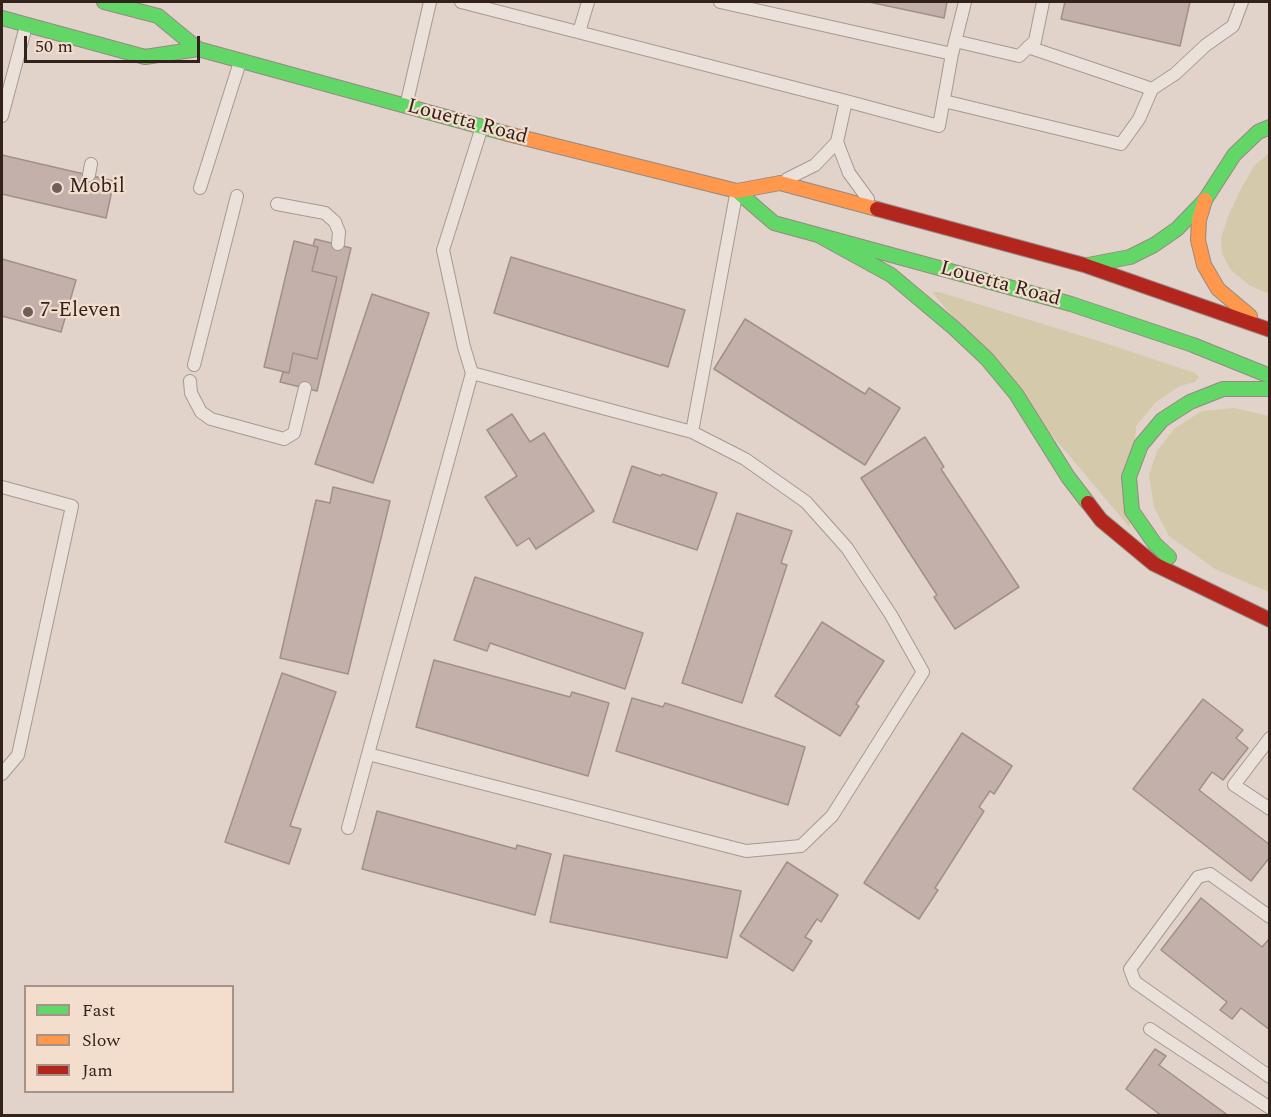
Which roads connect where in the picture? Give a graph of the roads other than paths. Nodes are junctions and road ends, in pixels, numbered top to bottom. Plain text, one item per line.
1 (104, 2) edge
2 (162, 2) edge
3 (430, 2) edge
4 (461, 2) edge
5 (588, 2) edge
6 (720, 2) edge
7 (966, 2) edge
8 (1043, 2) edge
9 (1242, 2) edge
10 (158, 16) junction
11 (2, 18) edge
12 (26, 25) junction
13 (579, 32) junction
14 (955, 41) junction
15 (1028, 47) junction
16 (198, 49) junction
17 (952, 54) junction
18 (240, 61) junction
19 (1152, 89) junction
20 (846, 101) junction
21 (944, 101) junction
22 (406, 107) junction
23 (2, 116) edge
24 (1269, 127) edge
25 (482, 128) junction
26 (837, 142) junction
27 (780, 183) junction
28 (200, 188) dead end
29 (737, 191) junction
30 (237, 196) dead end
31 (1205, 200) junction
32 (277, 204) dead end
33 (874, 207) junction
34 (820, 236) junction
35 (338, 244) dead end
36 (1084, 265) junction
37 (1267, 329) edge
38 (194, 365) dead end
39 (472, 373) junction
40 (1269, 376) edge
41 (190, 381) dead end
42 (304, 388) dead end
43 (1269, 389) edge
44 (692, 432) junction
45 (2, 487) edge
46 (1209, 592) junction
47 (1269, 620) edge
48 (1269, 738) edge
49 (368, 754) junction
50 (2, 774) edge
51 (1269, 809) edge
52 (348, 828) dead end
53 (1269, 917) edge
54 (1150, 1029) dead end
55 (1269, 1077) edge
56 (1269, 1108) edge

1 - 10 main road, Louetta Road
2 - 10 lane
3 - 22 lane
4 - 13 lane
5 - 13 lane
6 - 17 lane
7 - 14 lane
8 - 15 lane
9 - 19 lane
10 - 16 main road, Louetta Road
11 - 12 main road, Louetta Road
12 - 16 main road, Louetta Road
12 - 23 lane
13 - 20 lane
14 - 15 lane
14 - 17 lane
15 - 19 lane
16 - 18 main road, Louetta Road
17 - 21 lane
18 - 22 main road, Louetta Road
18 - 28 lane
19 - 21 lane
20 - 21 lane
20 - 26 lane
22 - 25 main road, Louetta Road
24 - 31 main road
25 - 29 main road, Louetta Road
25 - 39 lane
26 - 27 lane
26 - 33 lane
27 - 29 main road, Louetta Road
27 - 33 main road, Louetta Road
29 - 34 main road, Louetta Road
29 - 44 lane
30 - 38 lane
31 - 36 main road
31 - 37 main road
32 - 35 lane
33 - 36 main road, Louetta Road
34 - 40 main road, Louetta Road
34 - 46 main road
36 - 37 main road, Louetta Road
39 - 44 lane
39 - 49 lane
41 - 42 lane
43 - 46 main road
44 - 49 lane
45 - 50 lane
46 - 47 main road
48 - 51 lane
49 - 52 lane
53 - 55 lane
54 - 56 lane

